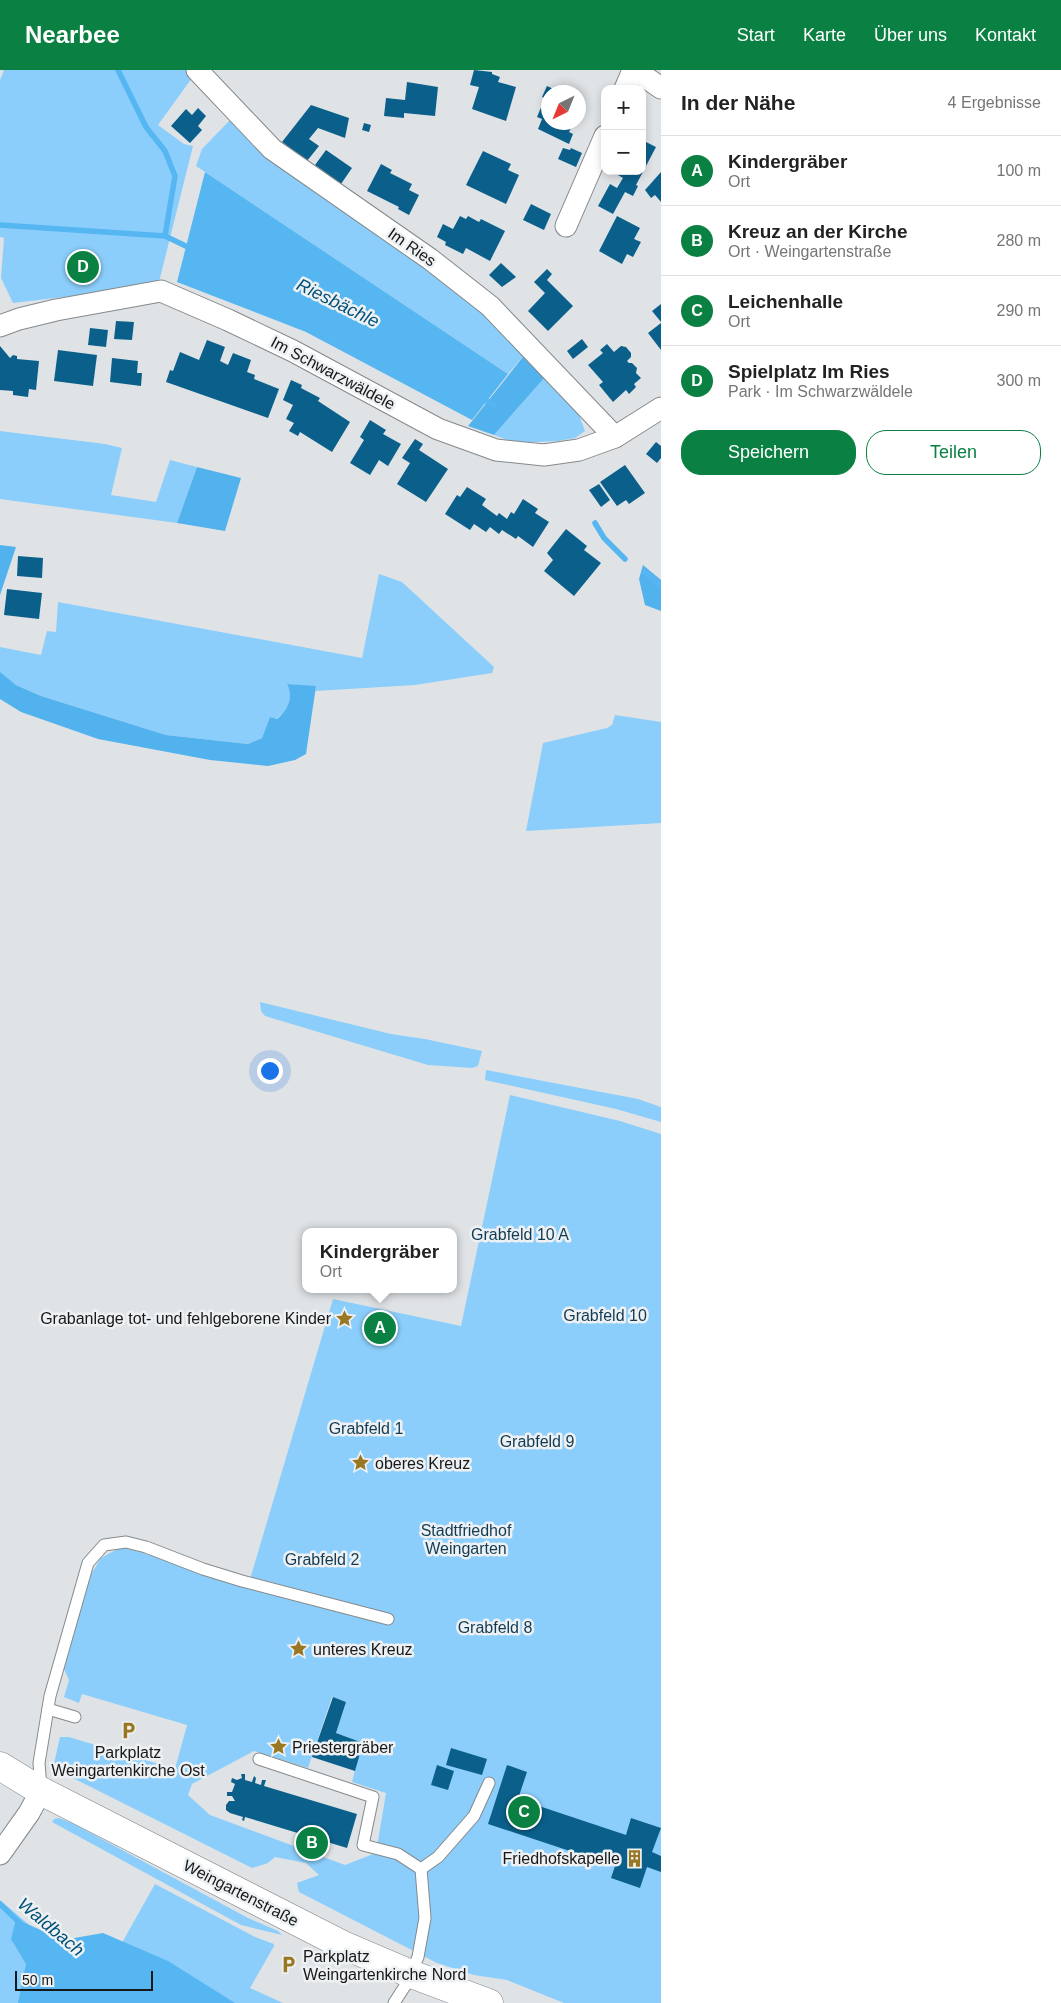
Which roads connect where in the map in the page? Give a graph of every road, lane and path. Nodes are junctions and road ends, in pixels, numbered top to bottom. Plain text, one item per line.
1 (197, 70) edge
2 (634, 70) edge
3 (627, 85) edge
4 (661, 88) edge
5 (601, 145) edge
6 (566, 226) dead end
7 (0, 326) edge
8 (661, 408) edge
9 (615, 437) junction
10 (388, 1619) dead end
11 (48, 1710) junction
12 (75, 1718) dead end
13 (259, 1760) dead end
14 (0, 1766) edge
15 (489, 1783) dead end
16 (41, 1791) junction
17 (0, 1854) edge
18 (420, 1869) junction
19 (411, 1974) junction
20 (394, 2003) edge
21 (489, 2003) edge

1 - 9 street, Im Ries
2 - 3 street
2 - 4 street
5 - 6 street
7 - 9 street, Im Schwarzwäldele
8 - 9 street, Im Schwarzwäldele
10 - 11 lane
11 - 12 lane
11 - 16 lane
13 - 18 lane
14 - 16 street, Weingartenstraße
15 - 18 lane
16 - 17 street
16 - 19 street, Weingartenstraße
18 - 19 lane
19 - 20 lane
19 - 21 street, Weingartenstraße

